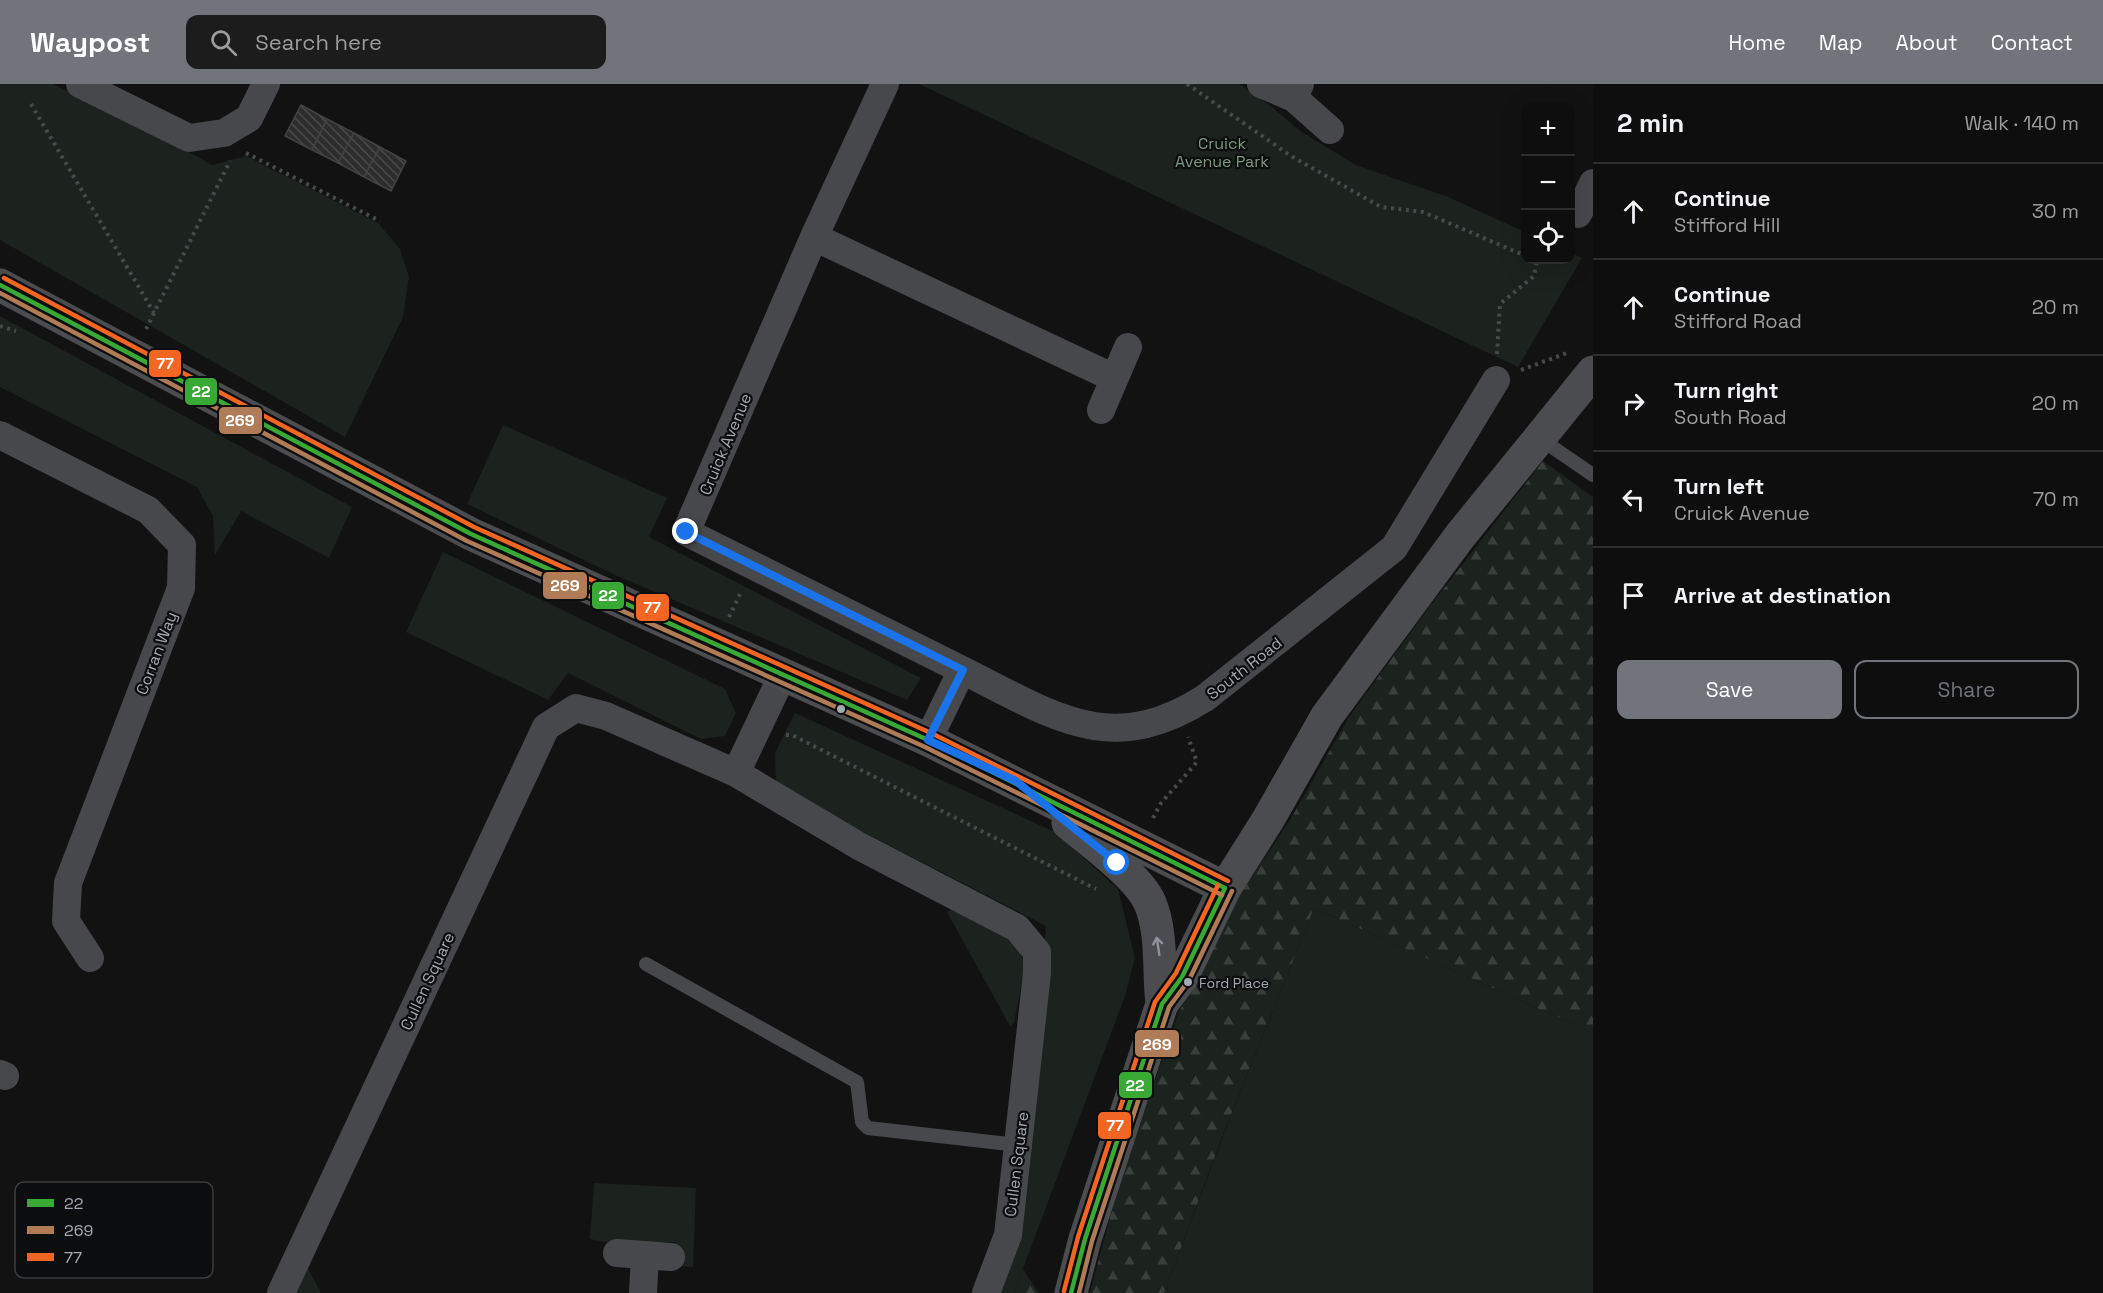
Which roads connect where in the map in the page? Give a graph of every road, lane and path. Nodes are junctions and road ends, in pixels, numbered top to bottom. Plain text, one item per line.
1 (80, 84) edge
2 (266, 84) edge
3 (885, 84) edge
4 (1187, 84) edge
5 (1260, 84) edge
6 (1297, 91) edge
7 (31, 104) dead end
8 (1330, 130) dead end
9 (229, 143) junction
10 (1593, 183) edge
11 (1578, 214) dead end
12 (380, 220) dead end
13 (814, 237) junction
14 (1521, 254) edge
15 (1536, 264) edge
16 (0, 285) edge
17 (154, 313) junction
18 (143, 334) dead end
19 (1128, 347) dead end
20 (1582, 362) edge
21 (1114, 378) junction
22 (1496, 380) junction
23 (1101, 410) dead end
24 (0, 435) edge
25 (1539, 438) junction
26 (1593, 475) edge
27 (742, 589) dead end
28 (725, 625) dead end
29 (963, 670) junction
30 (783, 674) junction
31 (1181, 714) junction
32 (782, 734) dead end
33 (928, 740) junction
34 (736, 773) junction
35 (1016, 781) junction
36 (1141, 844) junction
37 (1224, 888) junction
38 (1098, 890) dead end
39 (90, 958) dead end
40 (646, 964) dead end
41 (1162, 1004) junction
42 (1018, 1145) junction
43 (644, 1255) dead end
44 (281, 1293) edge
45 (643, 1293) edge
46 (986, 1293) edge
47 (1071, 1293) edge

1 - 9 street
2 - 9 street
3 - 13 street, Cruick Avenue
4 - 14 path
5 - 6 street
6 - 8 street
7 - 17 path
9 - 12 path
9 - 17 path
10 - 11 street
13 - 21 street
13 - 29 street, Cruick Avenue
15 - 22 path
16 - 30 main road
17 - 18 path
19 - 21 street
20 - 22 path
20 - 25 main road
21 - 23 street
22 - 31 street, South Road
24 - 39 street, Corran Way
25 - 26 lane
25 - 37 main road
27 - 28 path
29 - 31 street, South Road
29 - 33 street
30 - 33 main road
30 - 34 street
31 - 36 path
32 - 38 path
33 - 35 main road
34 - 42 street, Cullen Square
34 - 44 street, Cullen Square
35 - 36 main road
41 -> 35 main road
36 - 37 main road
37 - 41 main road
40 - 42 lane
41 - 47 main road
42 - 46 street, Cullen Square
43 - 45 street

